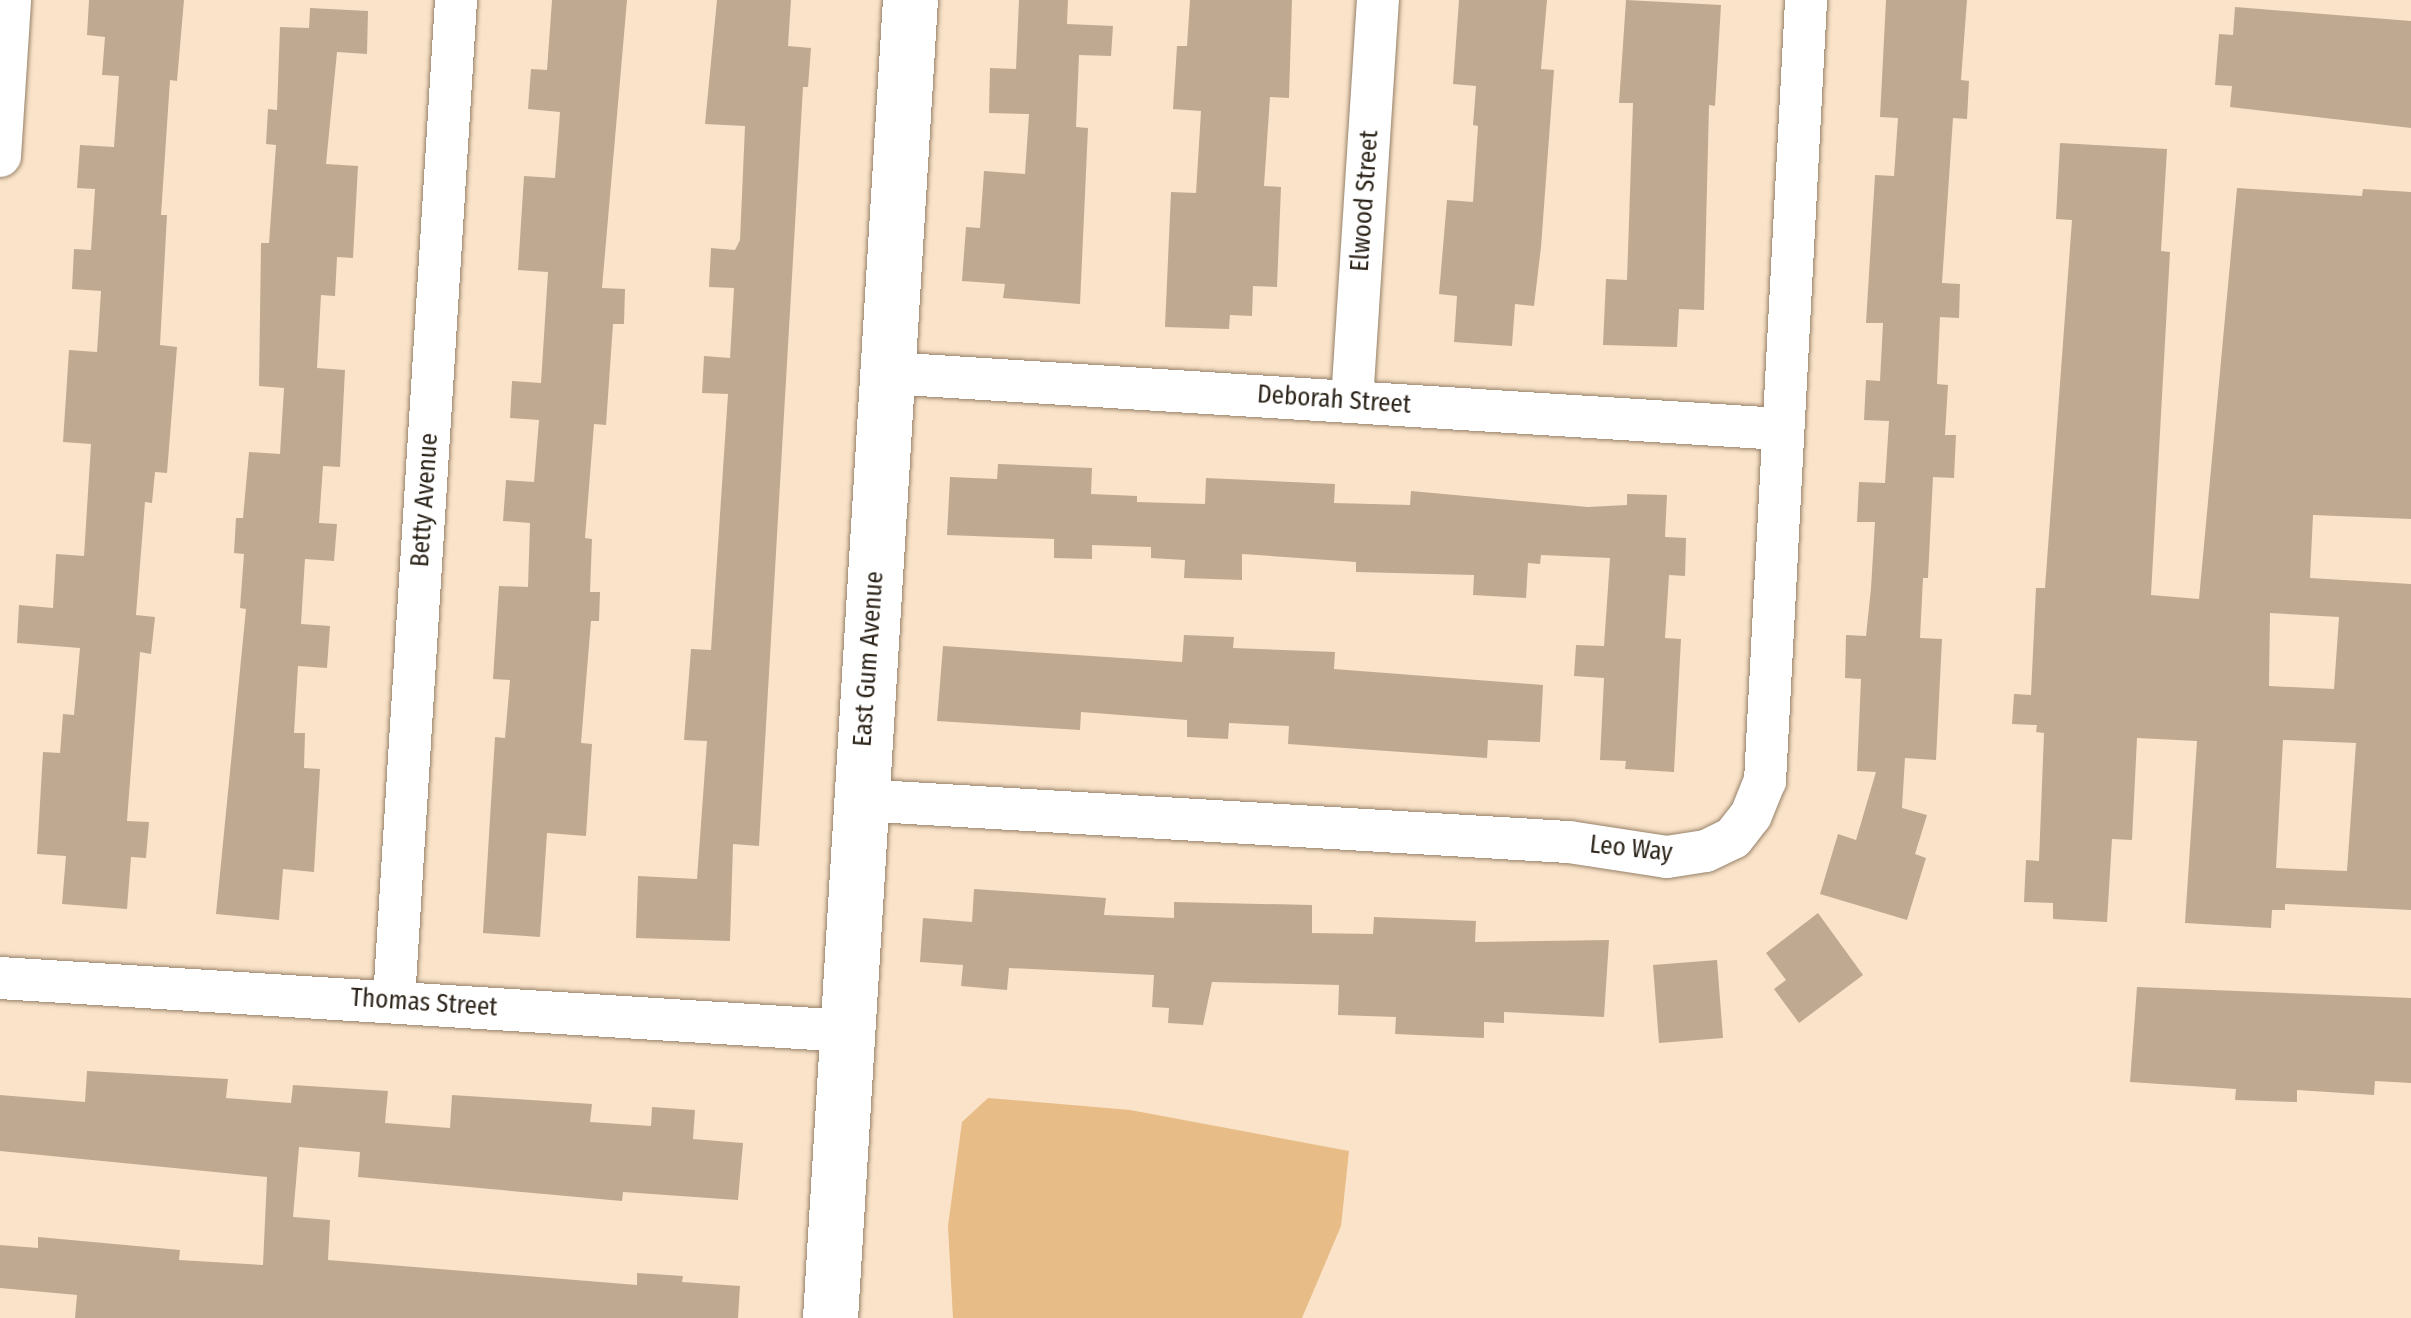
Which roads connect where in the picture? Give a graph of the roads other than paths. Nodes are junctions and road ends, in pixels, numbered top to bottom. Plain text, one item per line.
1 (10, 0) edge
2 (456, 0) edge
3 (910, 0) edge
4 (1378, 0) edge
5 (1806, 0) edge
6 (0, 156) edge
7 (888, 373) junction
8 (1352, 401) junction
9 (1781, 429) junction
10 (859, 800) junction
11 (0, 978) edge
12 (394, 1000) junction
13 (848, 1030) junction
14 (830, 1318) edge

1 - 6 street
2 - 12 street, Betty Avenue
3 - 7 street, East Gum Avenue
4 - 8 street, Elwood Street
5 - 9 street, Leo Way
7 - 8 street, Deborah Street
7 - 10 street, East Gum Avenue
8 - 9 street, Deborah Street
9 - 10 street, Leo Way
10 - 13 street, East Gum Avenue
11 - 12 street, Thomas Street
12 - 13 street, Thomas Street
13 - 14 street, East Gum Avenue

